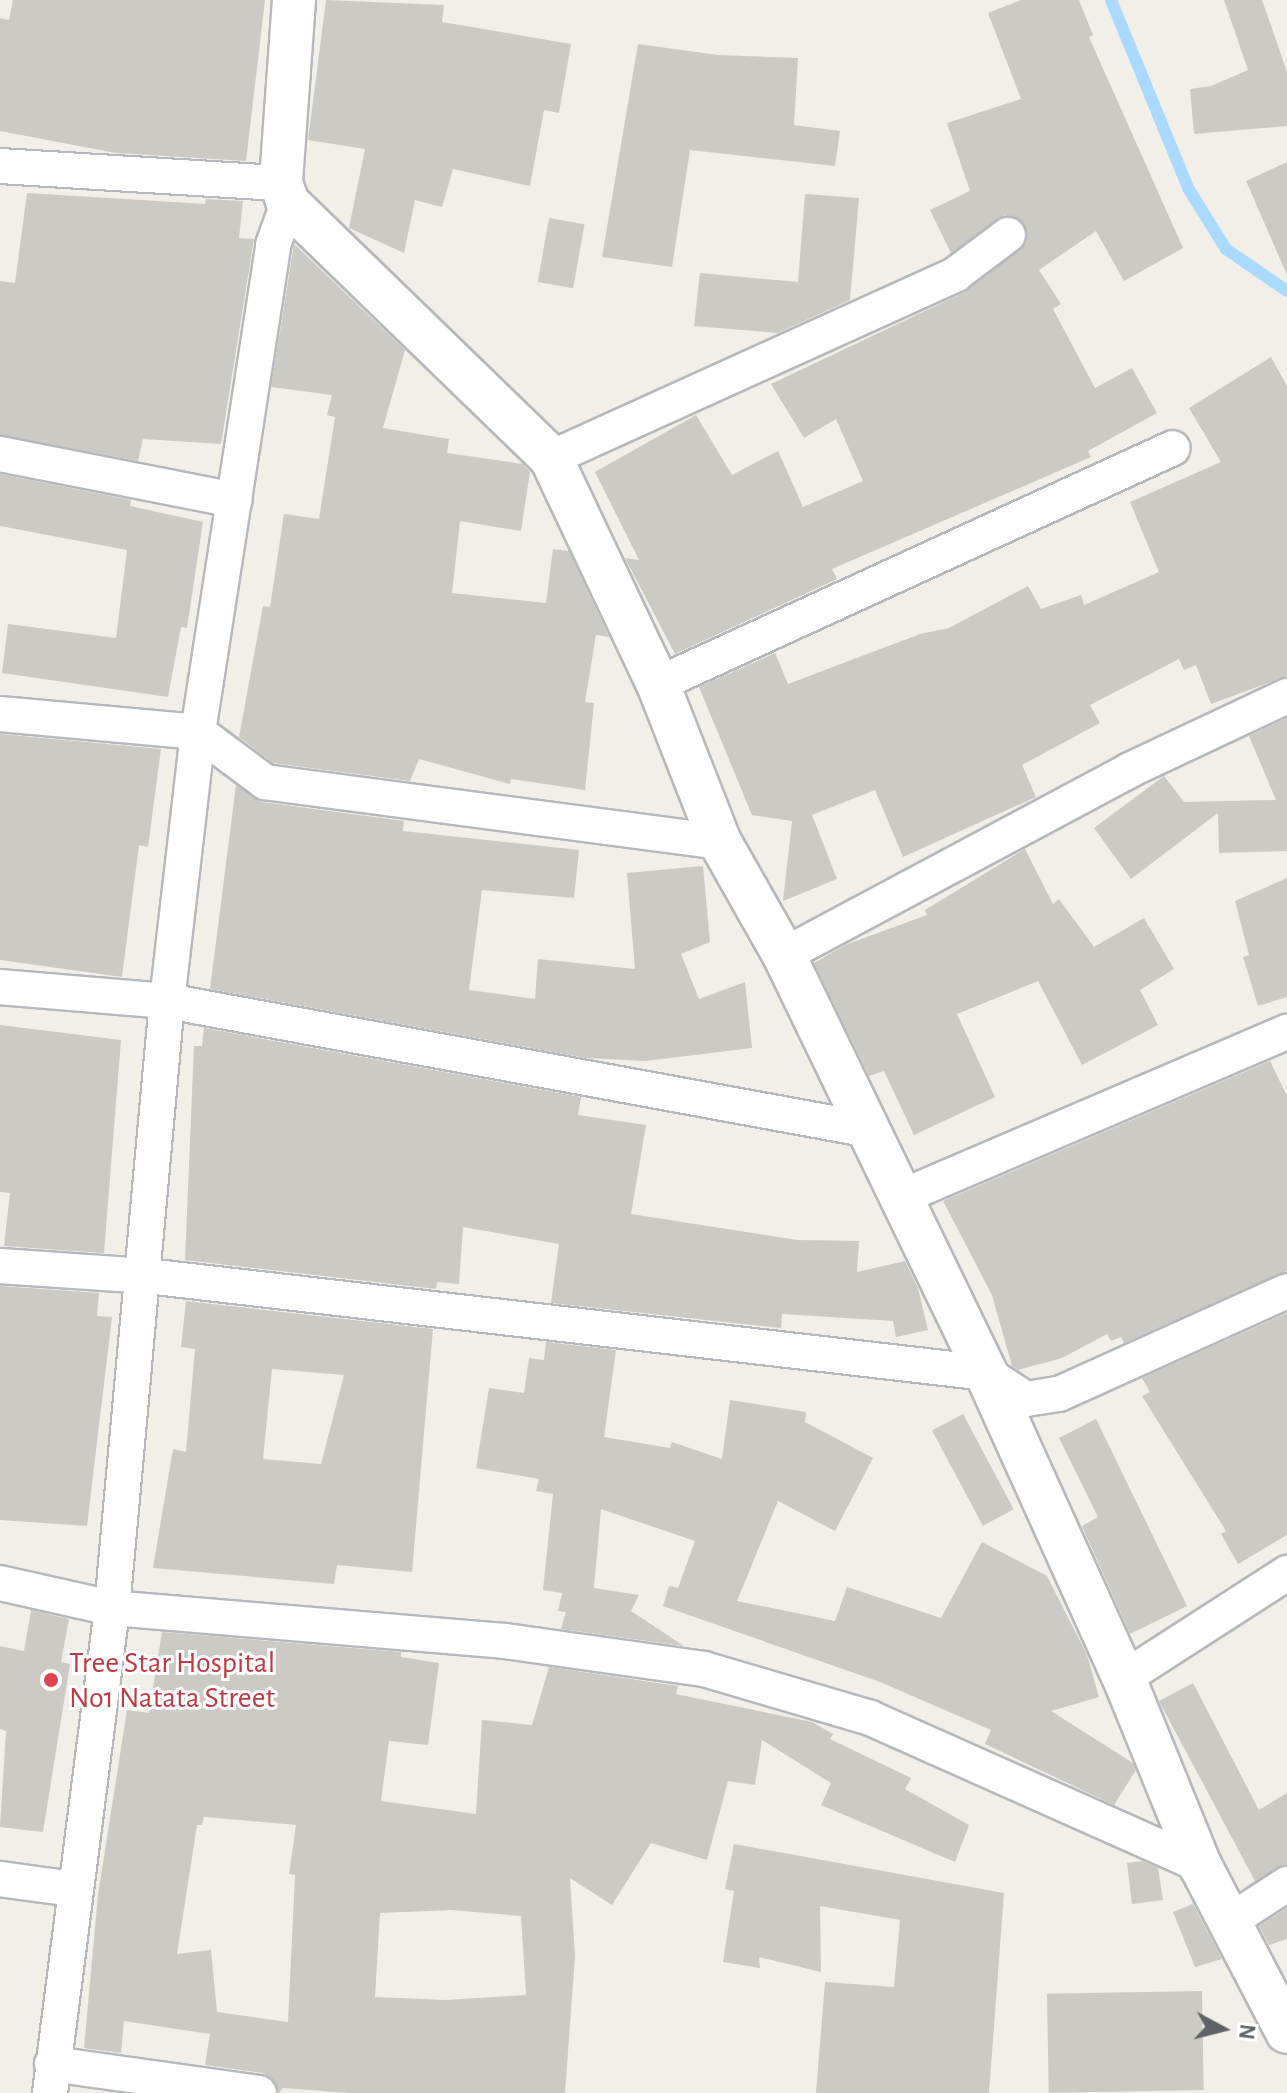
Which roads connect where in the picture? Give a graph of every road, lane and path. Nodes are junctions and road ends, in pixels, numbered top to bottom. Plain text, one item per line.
1 (294, 0) edge
2 (0, 166) edge
3 (285, 193) junction
4 (1008, 235) dead end
5 (1173, 448) dead end
6 (0, 454) edge
7 (551, 458) junction
8 (235, 500) junction
9 (658, 684) junction
10 (1287, 696) edge
11 (0, 714) edge
12 (198, 732) junction
13 (720, 842) junction
14 (784, 955) junction
15 (0, 987) edge
16 (167, 1001) junction
17 (1287, 1032) edge
18 (870, 1130) junction
19 (899, 1198) junction
20 (0, 1266) edge
21 (147, 1276) junction
22 (1287, 1291) edge
23 (986, 1373) junction
24 (1287, 1573) edge
25 (0, 1583) edge
26 (112, 1608) junction
27 (1124, 1678) junction
28 (1200, 1865) junction
29 (0, 1879) edge
30 (1287, 1884) edge
31 (73, 1889) junction
32 (1230, 1921) junction
33 (1287, 2032) edge
34 (51, 2078) edge
35 (259, 2093) edge

1 - 3 street
2 - 3 street
3 - 7 street
3 - 8 street
4 - 7 street
5 - 9 street
6 - 8 street
7 - 9 street
8 - 12 street
9 - 13 street
10 - 14 street
11 - 12 street
12 - 13 street
12 - 16 street
13 - 14 street
14 - 18 street
15 - 16 street
16 - 18 street
16 - 21 street
17 - 19 street
18 - 19 street
19 - 23 street
20 - 21 street
21 - 23 street
21 - 26 street
22 - 23 street
23 - 27 street
24 - 27 street
25 - 26 street
26 - 28 street
26 - 31 street
27 - 28 street
28 - 32 street
29 - 31 street
30 - 32 street
31 - 34 street
32 - 33 street
34 - 35 street

